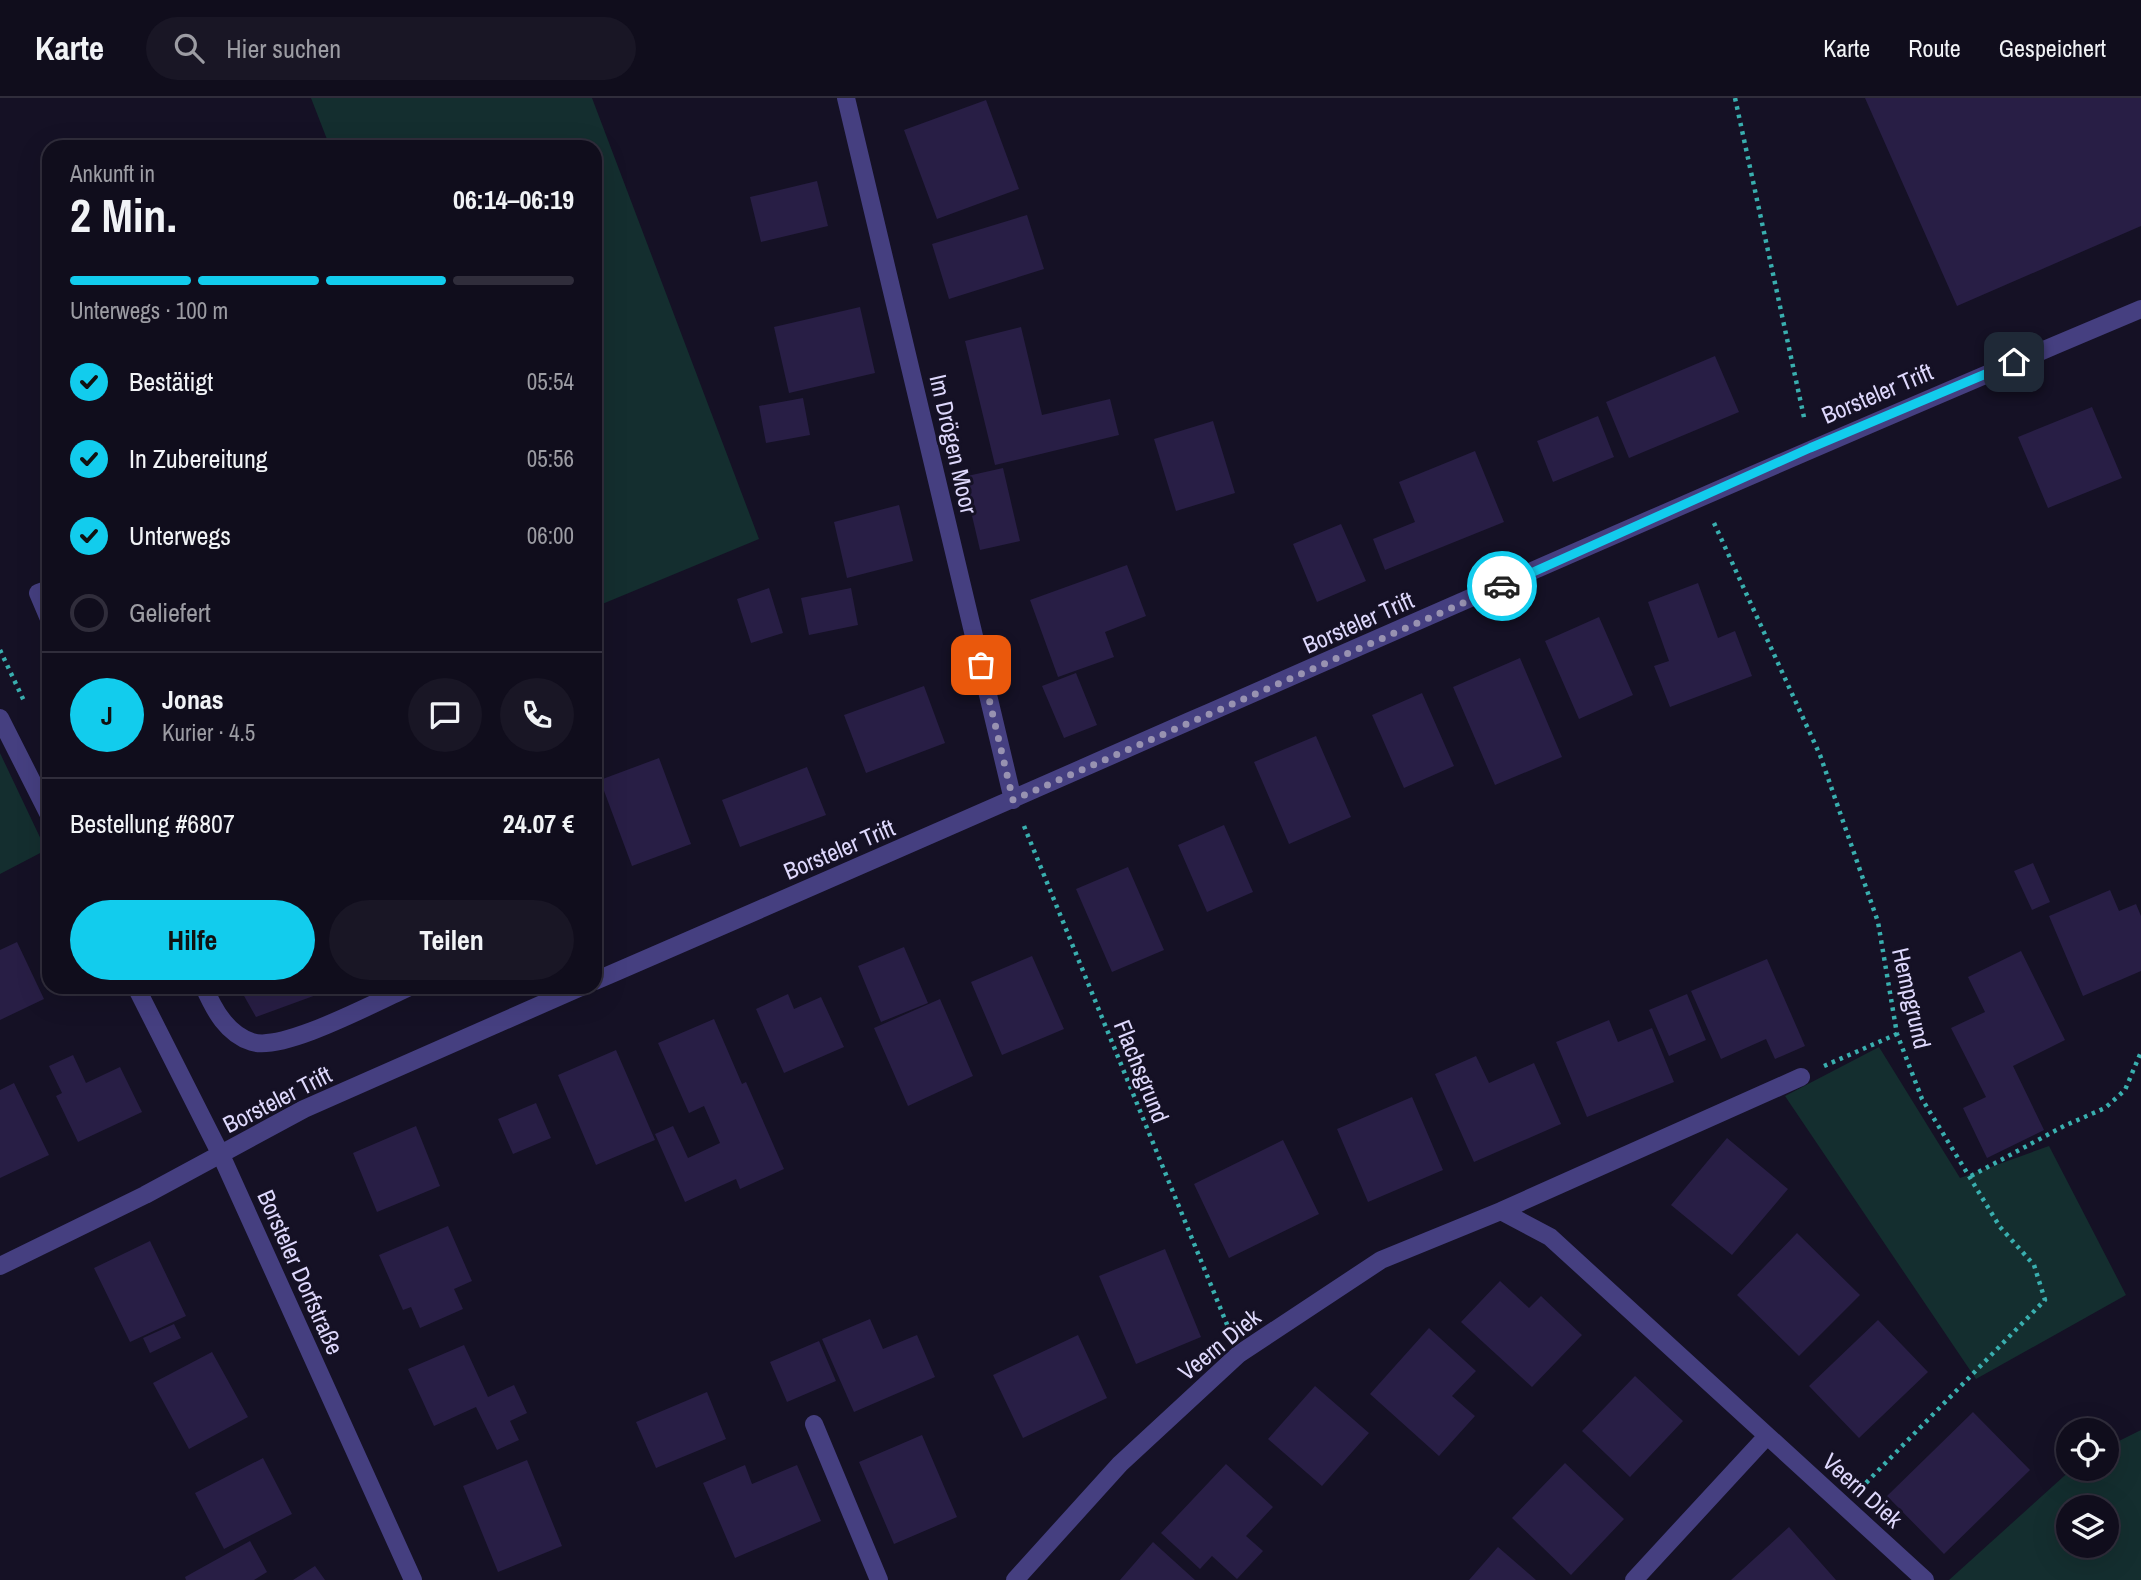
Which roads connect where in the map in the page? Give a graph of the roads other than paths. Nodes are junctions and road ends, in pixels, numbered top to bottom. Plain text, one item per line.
1 (846, 98) edge
2 (2141, 309) edge
3 (0, 718) edge
4 (42, 800) edge
5 (1013, 800) junction
6 (602, 978) edge
7 (140, 994) edge
8 (207, 994) edge
9 (394, 994) edge
10 (565, 994) edge
11 (1801, 1077) road end
12 (221, 1155) junction
13 (1501, 1211) junction
14 (0, 1266) edge
15 (814, 1424) dead end
16 (1768, 1436) junction
17 (412, 1580) edge
18 (879, 1580) edge
19 (1015, 1580) edge
20 (1634, 1580) edge
21 (1925, 1580) edge

1 - 5 street, Im Drögen Moor
2 - 5 street, Borsteler Trift
3 - 4 street
5 - 6 street, Borsteler Trift
7 - 12 street, Borsteler Dorfstraße
8 - 9 street
10 - 12 street, Borsteler Trift
11 - 13 street, Veern Diek
12 - 14 street, Borsteler Trift
12 - 17 street, Borsteler Dorfstraße
13 - 16 street, Veern Diek
13 - 19 street, Veern Diek
15 - 18 street
16 - 20 street
16 - 21 street, Veern Diek

